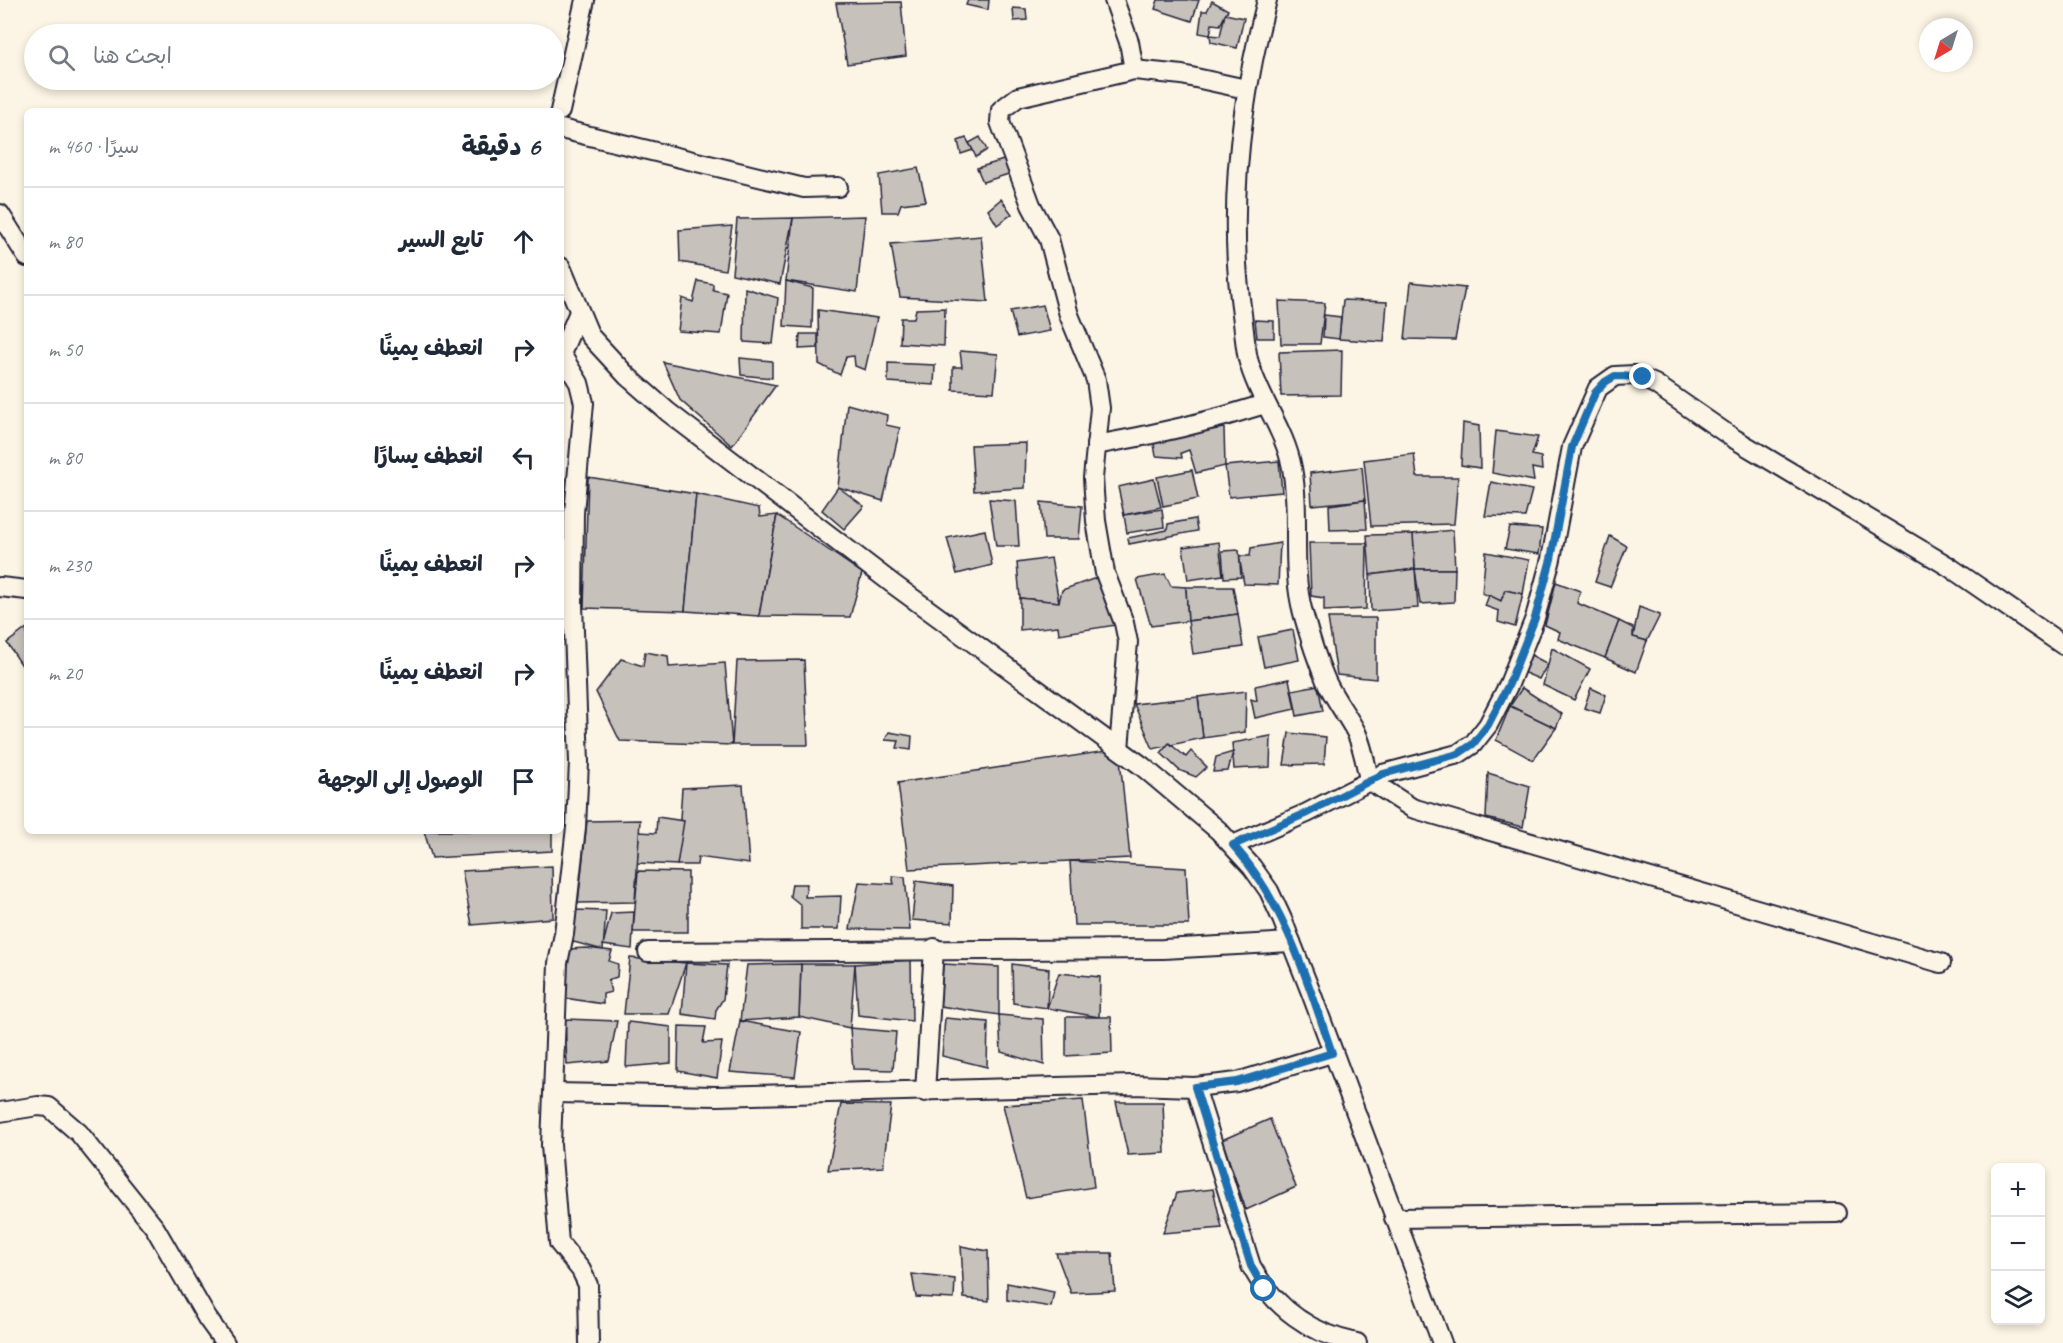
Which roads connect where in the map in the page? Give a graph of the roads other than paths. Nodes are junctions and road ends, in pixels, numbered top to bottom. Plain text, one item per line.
1 (585, 0) edge
2 (1114, 0) edge
3 (1267, 0) edge
4 (1134, 70) junction
5 (1246, 88) junction
6 (561, 108) edge
7 (564, 130) edge
8 (838, 186) dead end
9 (0, 214) edge
10 (24, 253) edge
11 (564, 274) edge
12 (579, 312) junction
13 (564, 347) edge
14 (564, 359) edge
15 (1265, 404) junction
16 (1096, 446) junction
17 (0, 587) edge
18 (24, 590) edge
19 (2063, 645) edge
20 (1119, 749) junction
21 (1369, 780) junction
22 (1233, 845) junction
23 (1291, 942) junction
24 (934, 948) junction
25 (648, 952) dead end
26 (1941, 963) dead end
27 (1332, 1053) junction
28 (1195, 1087) junction
29 (925, 1092) junction
30 (554, 1093) junction
31 (0, 1112) edge
32 (1837, 1213) dead end
33 (1394, 1218) junction
34 (225, 1343) edge
35 (589, 1343) edge
36 (1357, 1343) edge
37 (1442, 1343) edge

1 - 6 street
2 - 4 street
3 - 5 street
4 - 5 street
4 - 16 street
5 - 15 street
7 - 8 street
9 - 10 street
11 - 12 street
12 - 13 street
12 - 20 street
14 - 30 street
15 - 16 street
15 - 21 street
16 - 20 street
17 - 18 street
19 - 21 street
20 - 22 street
21 - 22 street
21 - 26 street
22 - 23 street
23 - 24 street
23 - 27 street
24 - 25 street
24 - 29 street
27 - 28 street
27 - 33 street
28 - 29 street
28 - 36 street
29 - 30 street
30 - 35 street
31 - 34 street
32 - 33 street
33 - 37 street

